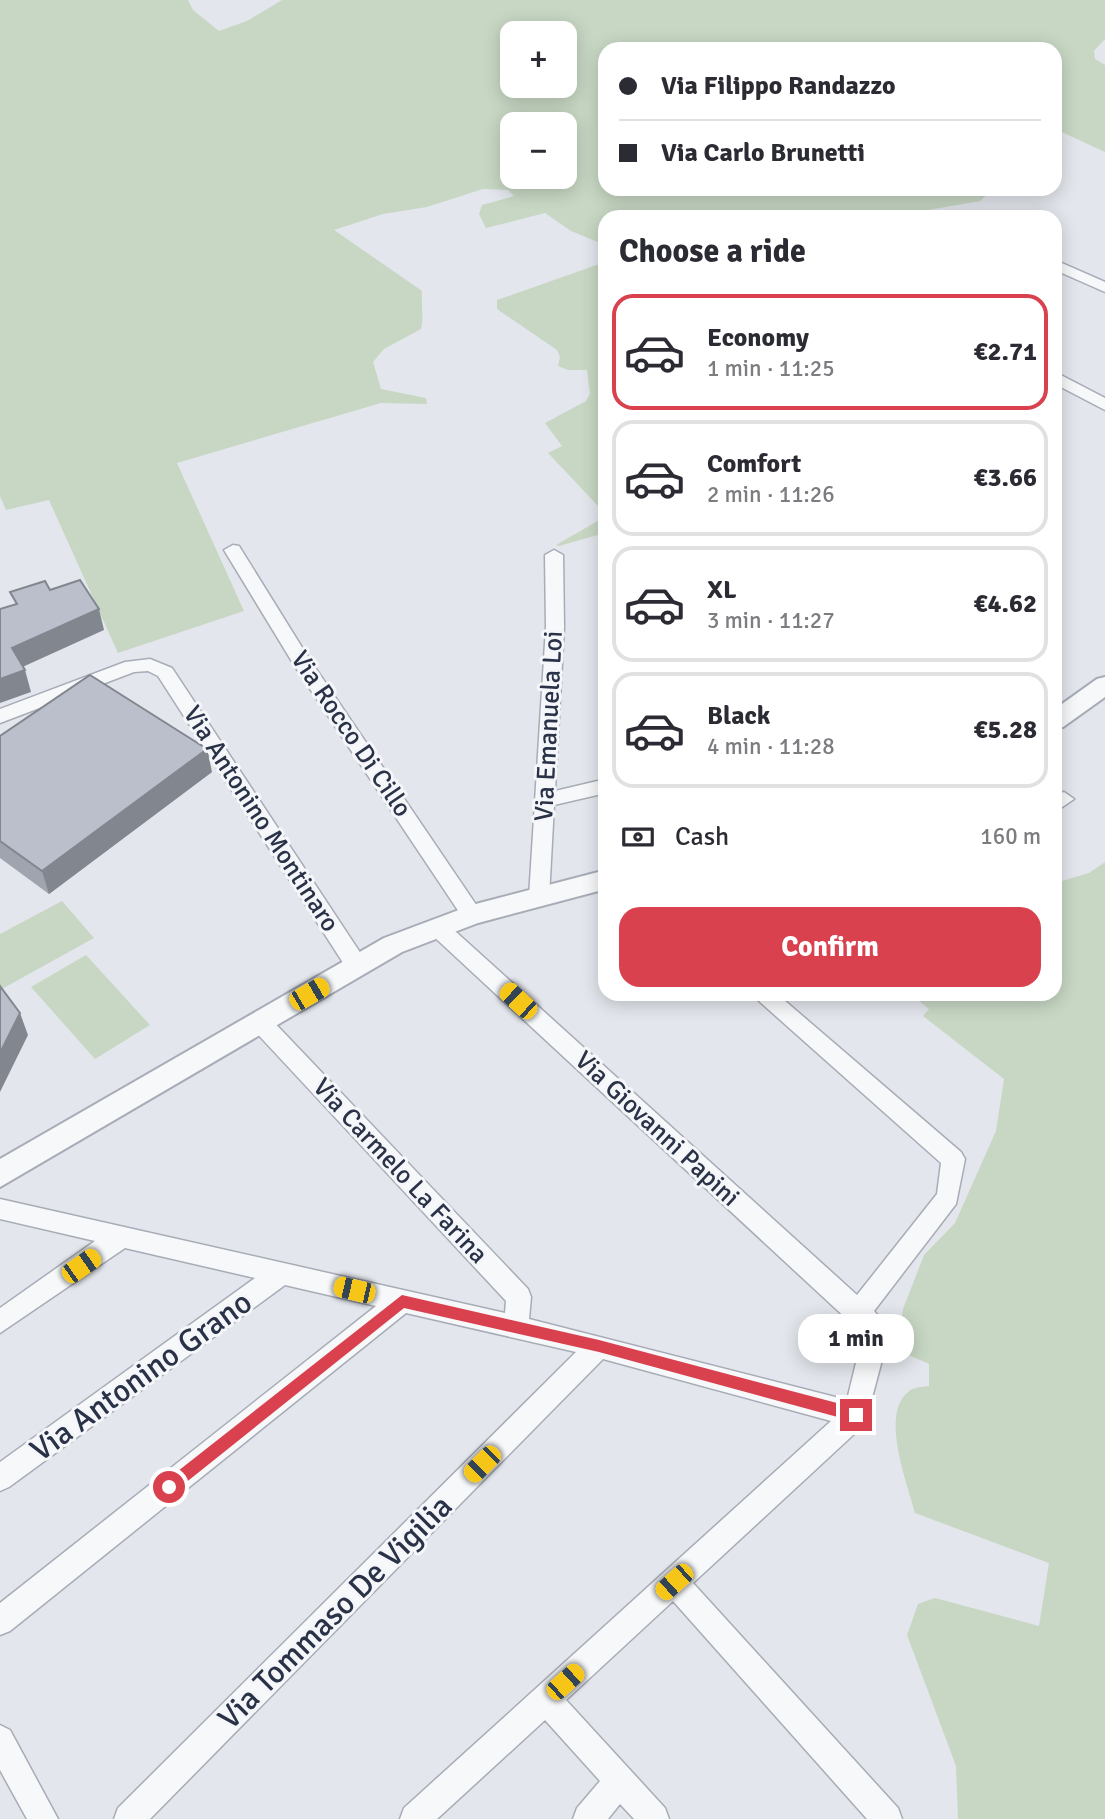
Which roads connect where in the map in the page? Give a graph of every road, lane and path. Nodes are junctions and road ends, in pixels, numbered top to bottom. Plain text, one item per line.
1 (1062, 267) edge
2 (1105, 288) edge
3 (1062, 381) edge
4 (1105, 405) edge
5 (233, 550) dead end
6 (554, 555) dead end
7 (1105, 685) edge
8 (0, 716) edge
9 (1062, 716) edge
10 (598, 788) edge
11 (545, 800) junction
12 (598, 881) edge
13 (539, 897) junction
14 (472, 915) junction
15 (438, 928) junction
16 (357, 966) junction
17 (780, 1001) edge
18 (260, 1022) junction
19 (0, 1174) edge
20 (0, 1209) edge
21 (121, 1237) junction
22 (281, 1274) junction
23 (402, 1301) junction
24 (858, 1312) junction
25 (0, 1322) edge
26 (516, 1327) junction
27 (599, 1346) junction
28 (856, 1415) junction
29 (0, 1478) edge
30 (674, 1582) junction
31 (0, 1621) edge
32 (546, 1699) junction
33 (0, 1740) edge
34 (620, 1781) junction
35 (43, 1819) edge
36 (130, 1819) edge
37 (415, 1819) edge
38 (587, 1819) edge
39 (654, 1819) edge
40 (887, 1819) edge

1 - 2 street
3 - 4 street
5 - 14 street, Via Rocco Di Cillo
6 - 11 street, Via Emanuela Loi
7 - 9 street
8 - 16 street, Via Antonino Montinaro
10 - 11 street
11 - 13 street, Via Emanuela Loi
12 - 13 street
13 - 14 street
14 - 15 street
15 - 16 street
15 - 24 street, Via Giovanni Papini
16 - 18 street
17 - 24 street
18 - 19 street
18 - 26 street, Via Carmelo La Farina
20 - 21 street
21 - 22 street
21 - 25 street
22 - 23 street
22 - 29 street, Via Antonino Grano
23 - 26 street
23 - 31 street
24 - 28 street, Via Giovanni Papini
26 - 27 street
27 - 28 street
27 - 36 street, Via Tommaso De Vigilia
28 - 30 street
30 - 32 street
30 - 40 street
32 - 34 street
32 - 37 street
33 - 35 street
34 - 38 street
34 - 39 street

